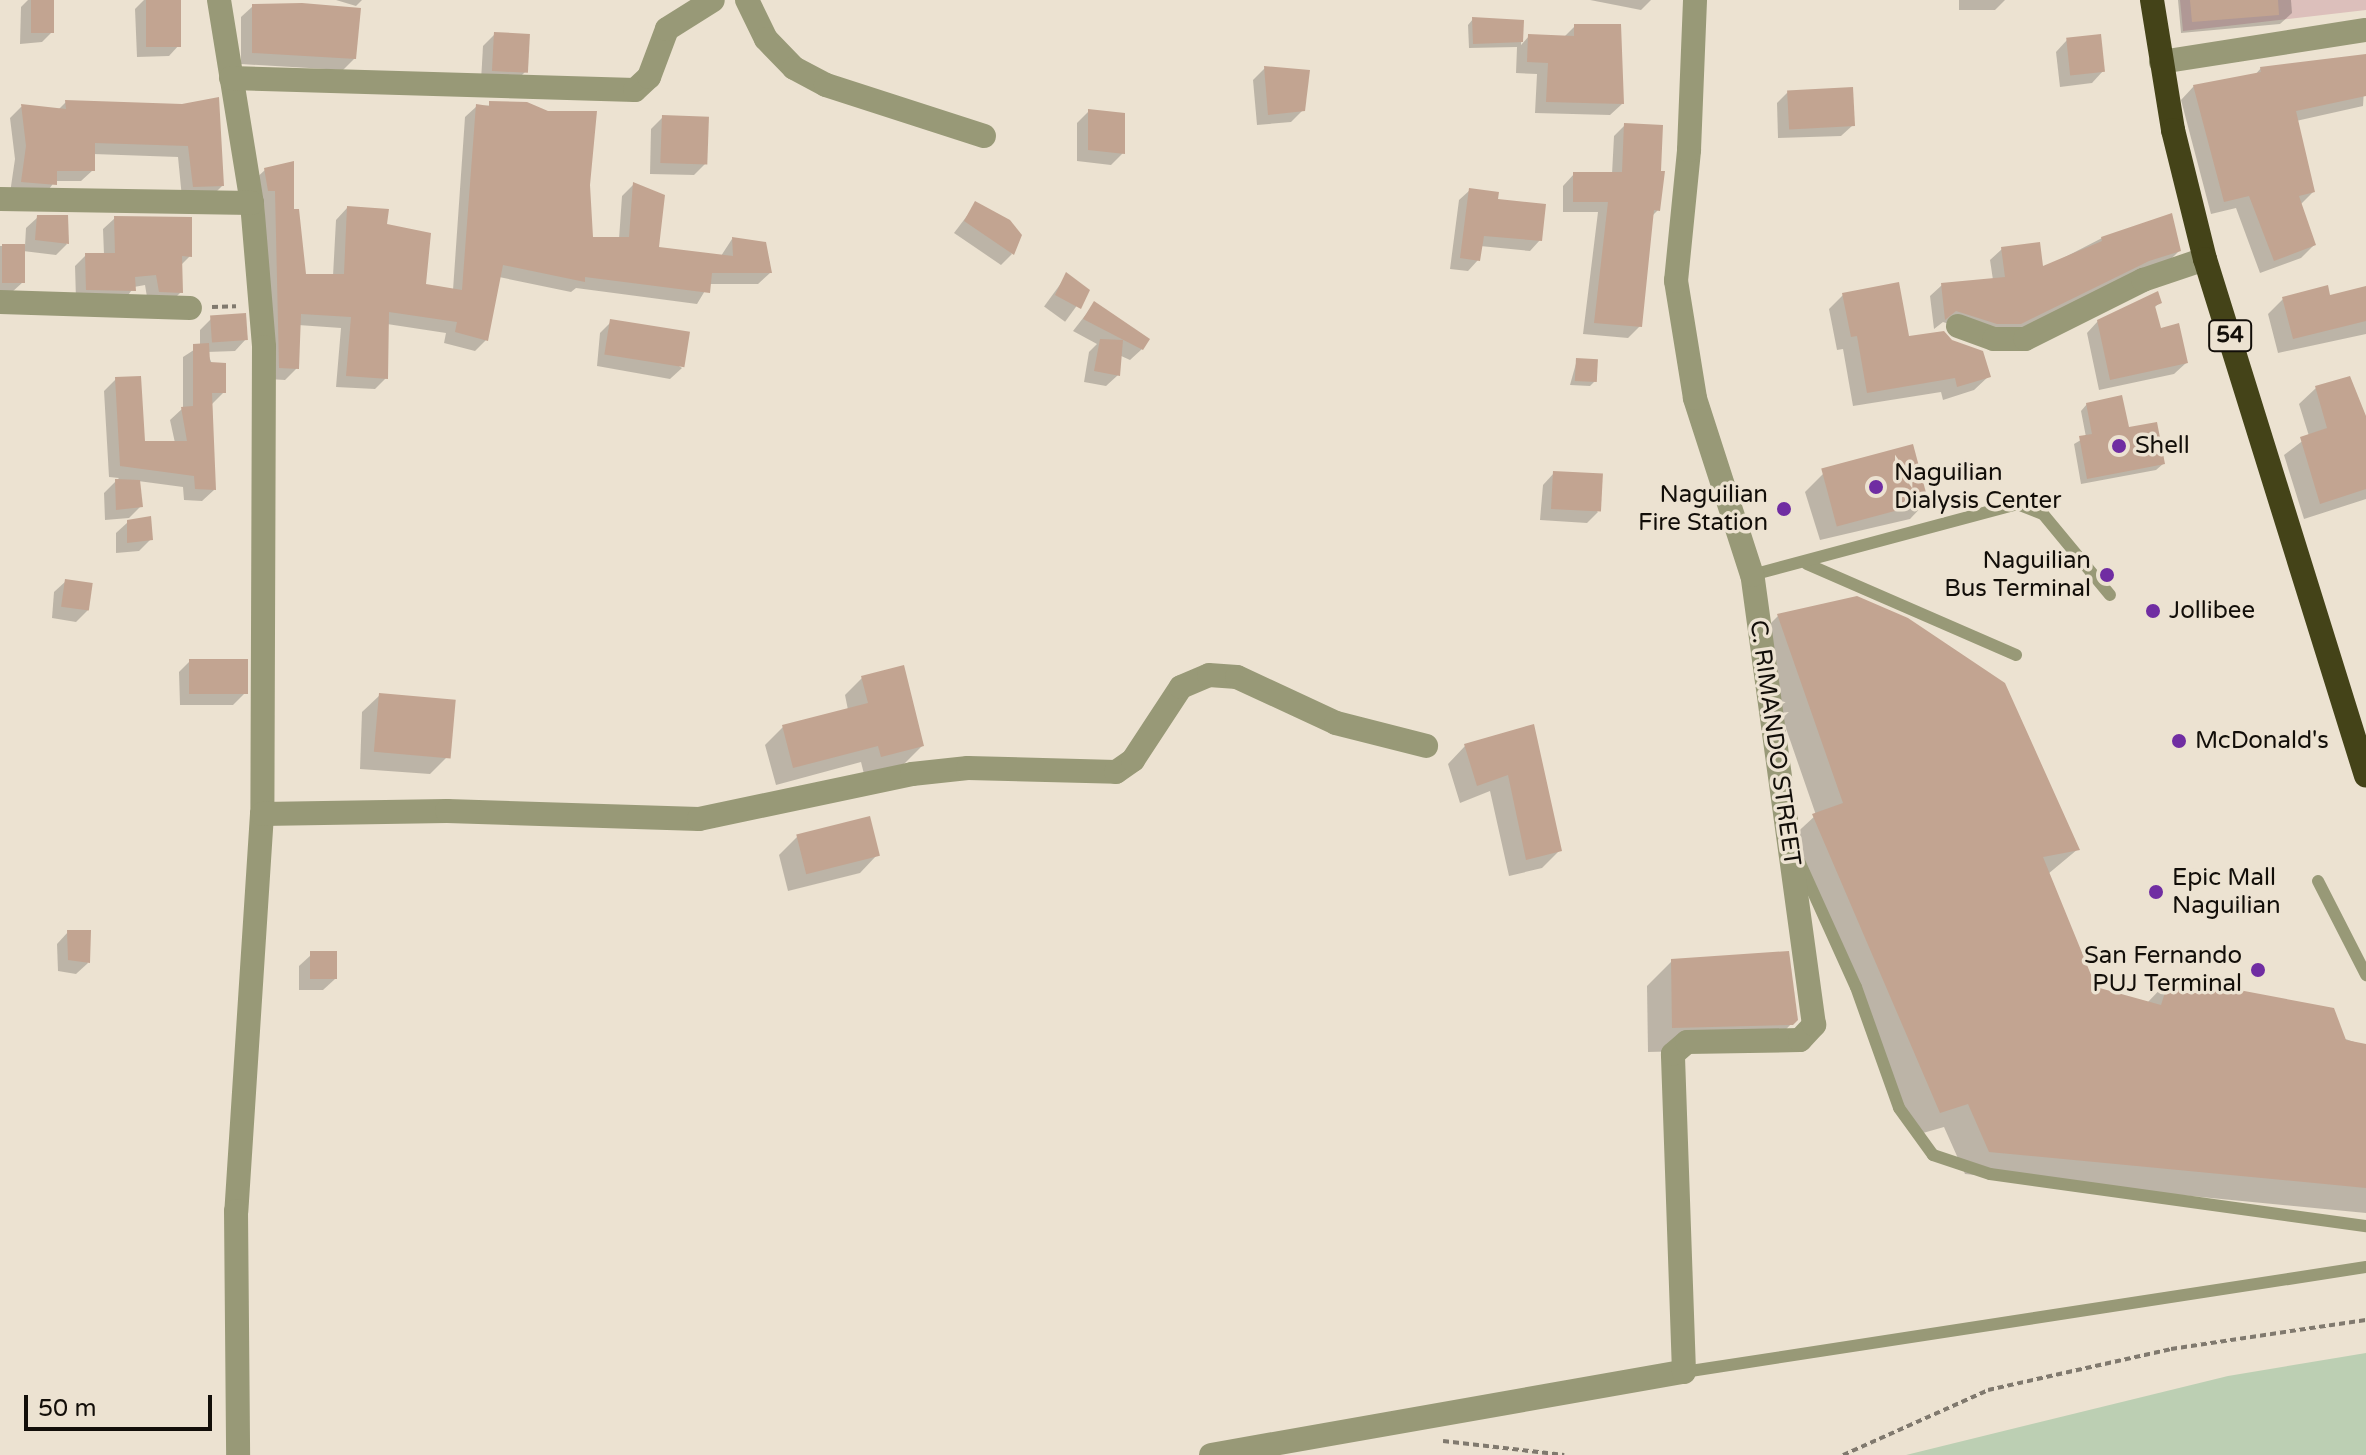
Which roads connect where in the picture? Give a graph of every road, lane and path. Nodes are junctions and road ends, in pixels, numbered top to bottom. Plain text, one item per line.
1 (219, 0) edge
2 (713, 0) edge
3 (747, 0) edge
4 (1695, 0) edge
5 (2152, 0) edge
6 (2366, 30) edge
7 (2161, 62) junction
8 (231, 78) junction
9 (984, 136) dead end
10 (0, 199) edge
11 (252, 203) junction
12 (2205, 259) junction
13 (0, 302) edge
14 (262, 305) junction
15 (190, 308) joint
16 (1958, 326) dead end
17 (1807, 564) junction
18 (1752, 575) junction
19 (2110, 595) dead end
20 (2016, 655) dead end
21 (1426, 746) dead end
22 (2366, 776) edge
23 (262, 814) junction
24 (1788, 836) junction
25 (2318, 881) dead end
26 (2366, 975) edge
27 (2366, 1226) edge
28 (2366, 1267) edge
29 (2366, 1320) edge
30 (1684, 1372) junction
31 (1428, 1439) dead end
32 (238, 1455) edge
33 (1211, 1455) edge
34 (1564, 1455) edge
35 (1843, 1455) edge

1 - 8 street
2 - 8 street
3 - 9 street
4 - 18 street, C. RIMANDO STREET
5 - 7 highway, 54
6 - 7 street
7 - 12 highway, 54
8 - 11 street
10 - 11 street
11 - 14 street
12 - 16 street
12 - 22 highway, 54
13 - 15 street
14 - 15 path
14 - 23 street
17 - 18 lane
17 - 19 lane
17 - 20 lane
18 - 24 street, C. RIMANDO STREET
21 - 23 street
23 - 32 street
24 - 27 lane
24 - 30 street, C. RIMANDO STREET
25 - 26 lane
28 - 30 lane
29 - 35 path
30 - 33 street
31 - 34 path

